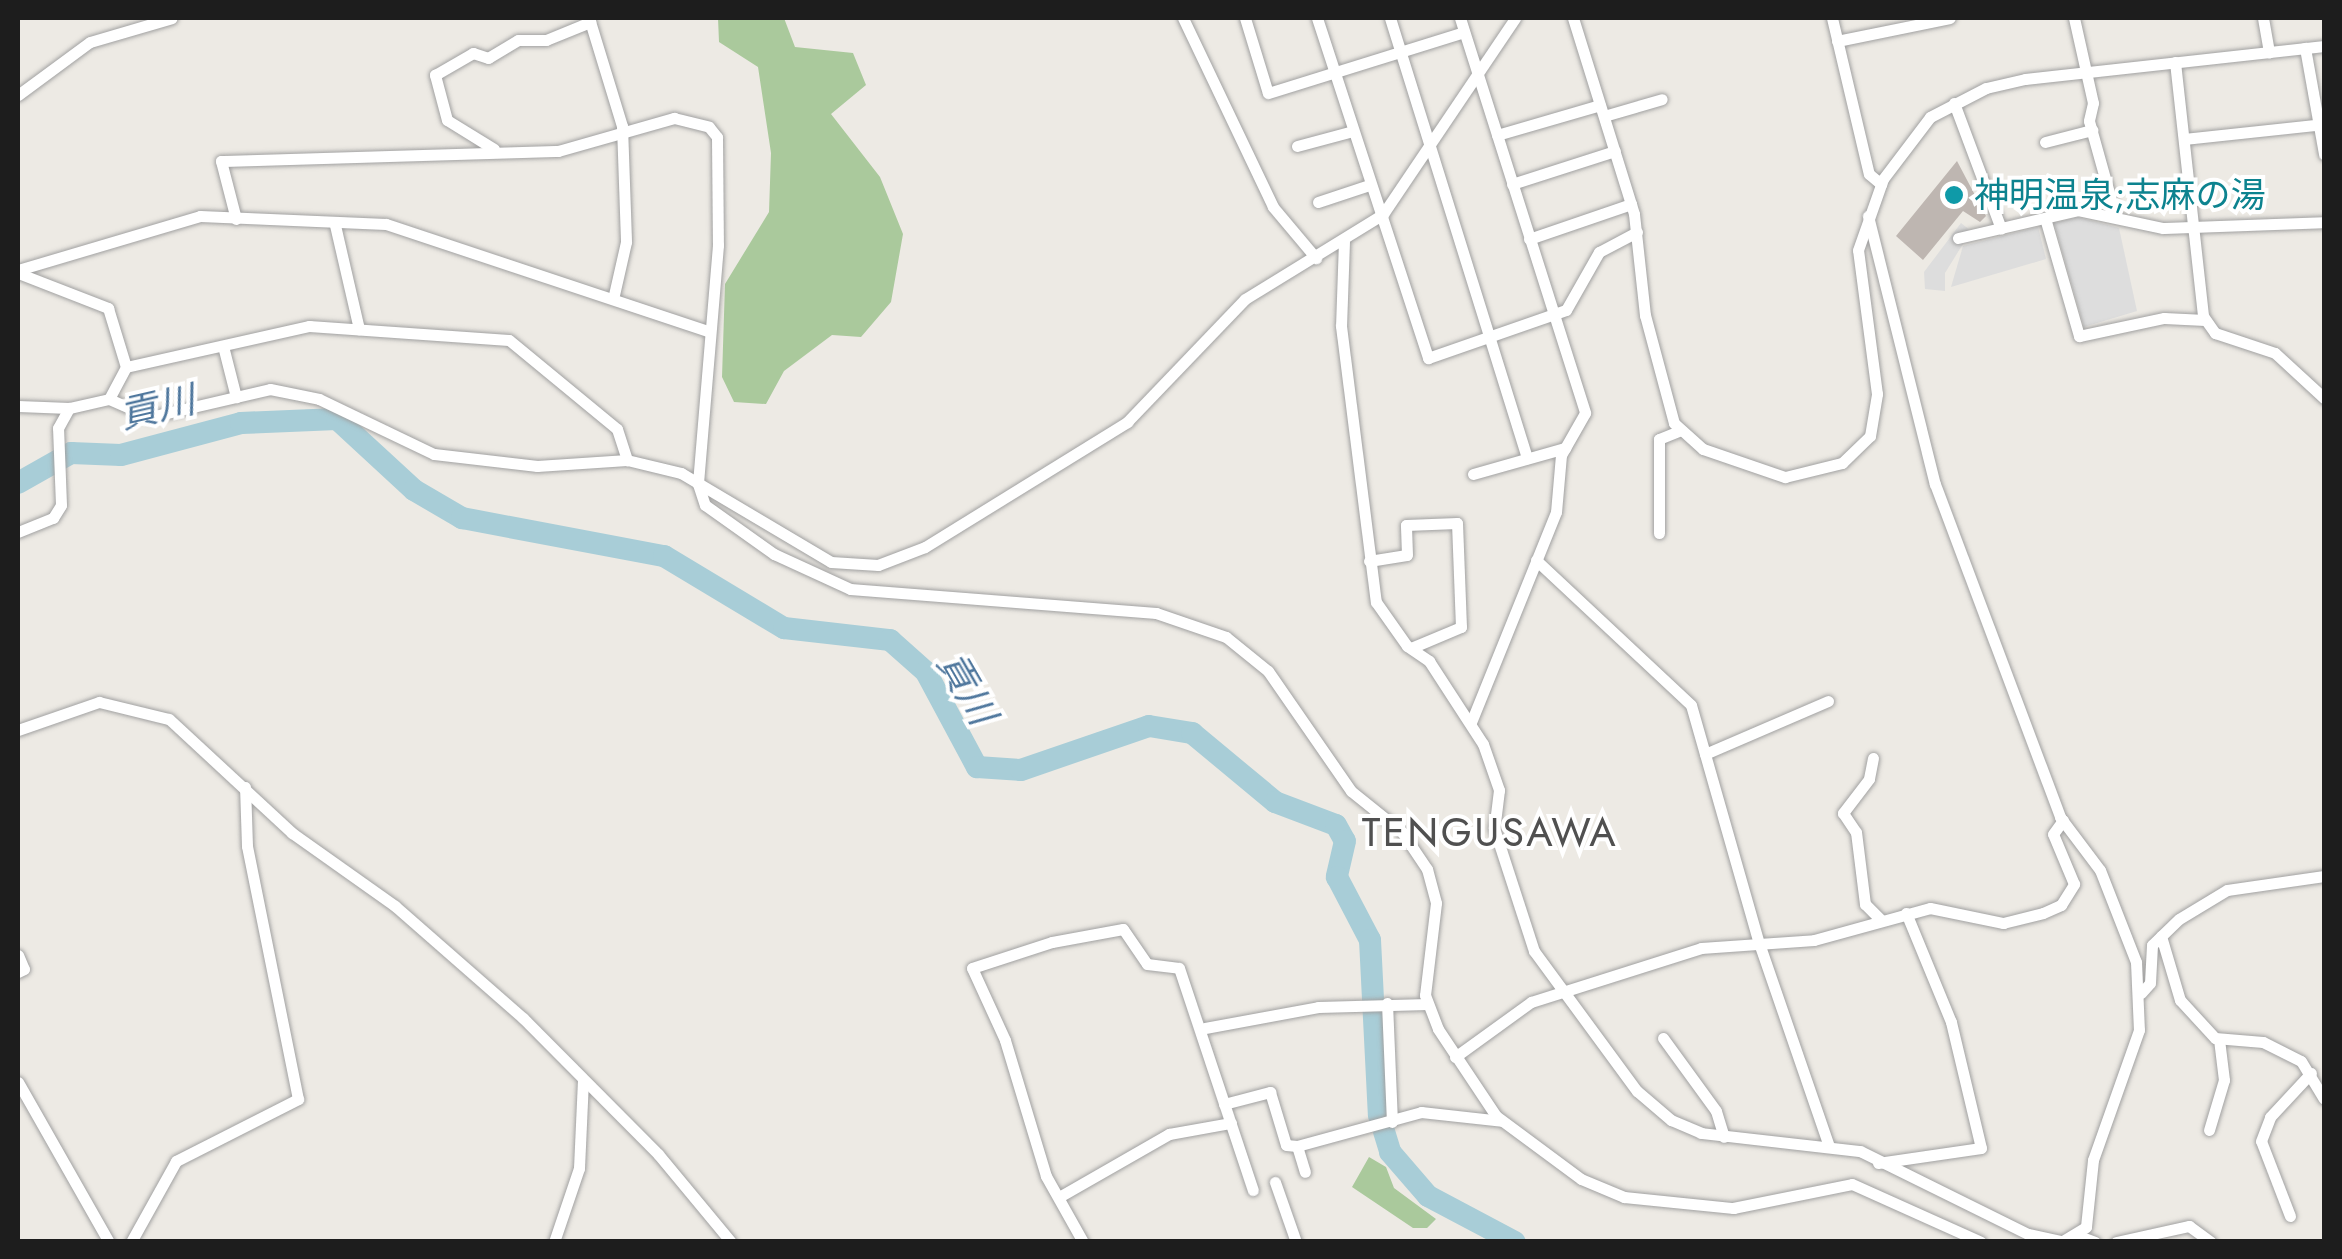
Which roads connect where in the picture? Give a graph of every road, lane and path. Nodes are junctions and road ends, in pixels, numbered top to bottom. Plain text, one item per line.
1 (172, 18) edge
2 (1183, 18) edge
3 (1245, 18) edge
4 (1317, 18) edge
5 (1390, 18) edge
6 (1460, 18) edge
7 (1514, 18) edge
8 (1573, 18) edge
9 (1832, 18) edge
10 (1950, 18) edge
11 (2074, 18) edge
12 (2263, 18) edge
13 (590, 20) edge
14 (1916, 21) edge
15 (1464, 32) junction
16 (1837, 41) junction
17 (2324, 46) edge
18 (2305, 48) junction
19 (2269, 52) junction
20 (1401, 54) junction
21 (2176, 62) junction
22 (2086, 72) junction
23 (1335, 74) junction
24 (1480, 76) junction
25 (18, 95) edge
26 (1662, 99) dead end
27 (1954, 104) junction
28 (1602, 110) junction
29 (2322, 124) edge
30 (2092, 130) junction
31 (1352, 131) junction
32 (623, 135) junction
33 (1497, 135) junction
34 (2184, 139) junction
35 (2045, 142) dead end
36 (1297, 146) dead end
37 (1430, 148) junction
38 (496, 151) junction
39 (1614, 151) junction
40 (2324, 154) edge
41 (1512, 184) junction
42 (1881, 184) junction
43 (1369, 185) junction
44 (1318, 202) dead end
45 (1631, 204) junction
46 (2115, 214) junction
47 (1867, 215) junction
48 (1379, 217) junction
49 (2045, 218) junction
50 (236, 219) junction
51 (2324, 222) edge
52 (335, 225) junction
53 (2194, 226) junction
54 (2001, 229) junction
55 (1638, 232) junction
56 (1958, 238) dead end
57 (1529, 239) junction
58 (1344, 241) junction
59 (1316, 258) junction
60 (18, 271) edge
61 (613, 299) junction
62 (1554, 315) junction
63 (2205, 320) junction
64 (359, 329) junction
65 (708, 331) junction
66 (1489, 337) junction
67 (223, 346) junction
68 (126, 368) junction
69 (236, 397) junction
70 (2324, 398) edge
71 (109, 399) junction
72 (18, 406) edge
73 (70, 408) junction
74 (1679, 431) junction
75 (1566, 448) junction
76 (1527, 458) junction
77 (628, 460) junction
78 (1473, 474) dead end
79 (698, 484) junction
80 (18, 532) edge
81 (1659, 533) dead end
82 (1536, 560) junction
83 (1369, 561) junction
84 (1411, 648) junction
85 (1828, 701) dead end
86 (1471, 722) junction
87 (18, 730) edge
88 (1705, 754) junction
89 (1874, 758) dead end
90 (245, 787) junction
91 (2063, 820) junction
92 (2324, 876) edge
93 (1906, 912) junction
94 (1881, 920) junction
95 (2161, 936) junction
96 (1759, 944) junction
97 (18, 955) edge
98 (18, 972) edge
99 (1564, 988) junction
100 (2140, 992) junction
101 (1386, 1003) junction
102 (1428, 1004) junction
103 (1205, 1028) junction
104 (1663, 1038) dead end
105 (2219, 1039) junction
106 (1455, 1057) junction
107 (2311, 1073) junction
108 (18, 1082) edge
109 (583, 1082) junction
110 (2324, 1099) edge
111 (1224, 1104) junction
112 (1502, 1121) junction
113 (1230, 1123) junction
114 (1391, 1123) junction
115 (2209, 1130) dead end
116 (1724, 1137) junction
117 (1297, 1146) junction
118 (1830, 1146) junction
119 (1878, 1163) junction
120 (1305, 1172) dead end
121 (1275, 1182) dead end
122 (1253, 1190) dead end
123 (1059, 1197) junction
124 (2290, 1216) dead end
125 (2076, 1235) junction
126 (108, 1242) edge
127 (132, 1242) edge
128 (554, 1242) edge
129 (730, 1242) edge
130 (1083, 1242) edge
131 (1296, 1242) edge
132 (1981, 1242) edge
133 (2061, 1242) edge
134 (2095, 1242) edge
135 (2116, 1242) edge
136 (2211, 1242) edge

1 - 25 street
2 - 59 street
3 - 23 street
4 - 23 street
5 - 20 street
6 - 15 street
7 - 24 street
8 - 28 street
9 - 16 street
10 - 14 street
11 - 22 street
12 - 19 street
13 - 32 street
13 - 38 street
14 - 16 street
15 - 20 street
15 - 24 street
16 - 42 street
17 - 18 street
18 - 19 street
18 - 29 street
19 - 21 street
20 - 23 street
20 - 37 street
21 - 22 street
21 - 34 street
22 - 27 street
22 - 30 street
23 - 31 street
24 - 33 street
24 - 37 street
26 - 28 street
27 - 42 street
27 - 54 street
28 - 33 street
28 - 39 street
29 - 34 street
29 - 40 street
30 - 35 street
30 - 46 street
31 - 36 street
31 - 43 street
32 - 38 street
32 - 61 street
32 - 65 street
33 - 41 street
34 - 53 street
37 - 48 street
37 - 66 street
38 - 50 street
39 - 41 street
39 - 45 street
41 - 57 street
42 - 47 street
43 - 44 street
43 - 48 street
45 - 55 street
45 - 57 street
46 - 49 street
46 - 53 street
47 - 74 street
47 - 91 street
48 - 58 street
48 - 66 street
49 - 54 street
49 - 63 street
50 - 52 street
50 - 60 street
51 - 53 street
52 - 61 street
52 - 64 street
53 - 63 street
54 - 56 street
55 - 62 street
55 - 74 street
57 - 62 street
58 - 59 street
58 - 83 street
59 - 79 street
60 - 68 street
61 - 65 street
62 - 66 street
62 - 75 street
63 - 70 street
64 - 67 street
64 - 77 street
65 - 79 street
66 - 76 street
67 - 68 street
67 - 69 street
68 - 71 street
69 - 71 street
69 - 77 street
71 - 73 street
72 - 73 street
73 - 80 street
74 - 81 street
75 - 76 street
75 - 82 street
76 - 78 street
77 - 79 street
79 - 102 street
82 - 86 street
82 - 88 street
83 - 84 street
83 - 84 street
84 - 86 street
85 - 88 street
86 - 99 street
87 - 90 street
88 - 96 street
89 - 94 street
90 - 109 street
90 - 127 street
91 - 93 street
91 - 100 street
92 - 95 street
93 - 94 street
93 - 119 street
94 - 96 street
95 - 100 street
95 - 105 street
96 - 99 street
96 - 118 street
97 - 98 street
99 - 106 street
99 - 116 street
100 - 125 street
101 - 102 street
101 - 103 street
101 - 114 street
102 - 106 street
103 - 111 street
103 - 123 street
104 - 116 street
105 - 107 street
105 - 115 street
106 - 112 street
107 - 110 street
107 - 124 street
108 - 126 street
109 - 128 street
109 - 129 street
111 - 113 street
111 - 117 street
112 - 114 street
112 - 132 street
113 - 122 street
113 - 123 street
114 - 117 street
116 - 118 street
117 - 120 street
118 - 119 street
119 - 133 street
121 - 131 street
123 - 130 street
125 - 133 street
125 - 134 street
135 - 136 street

